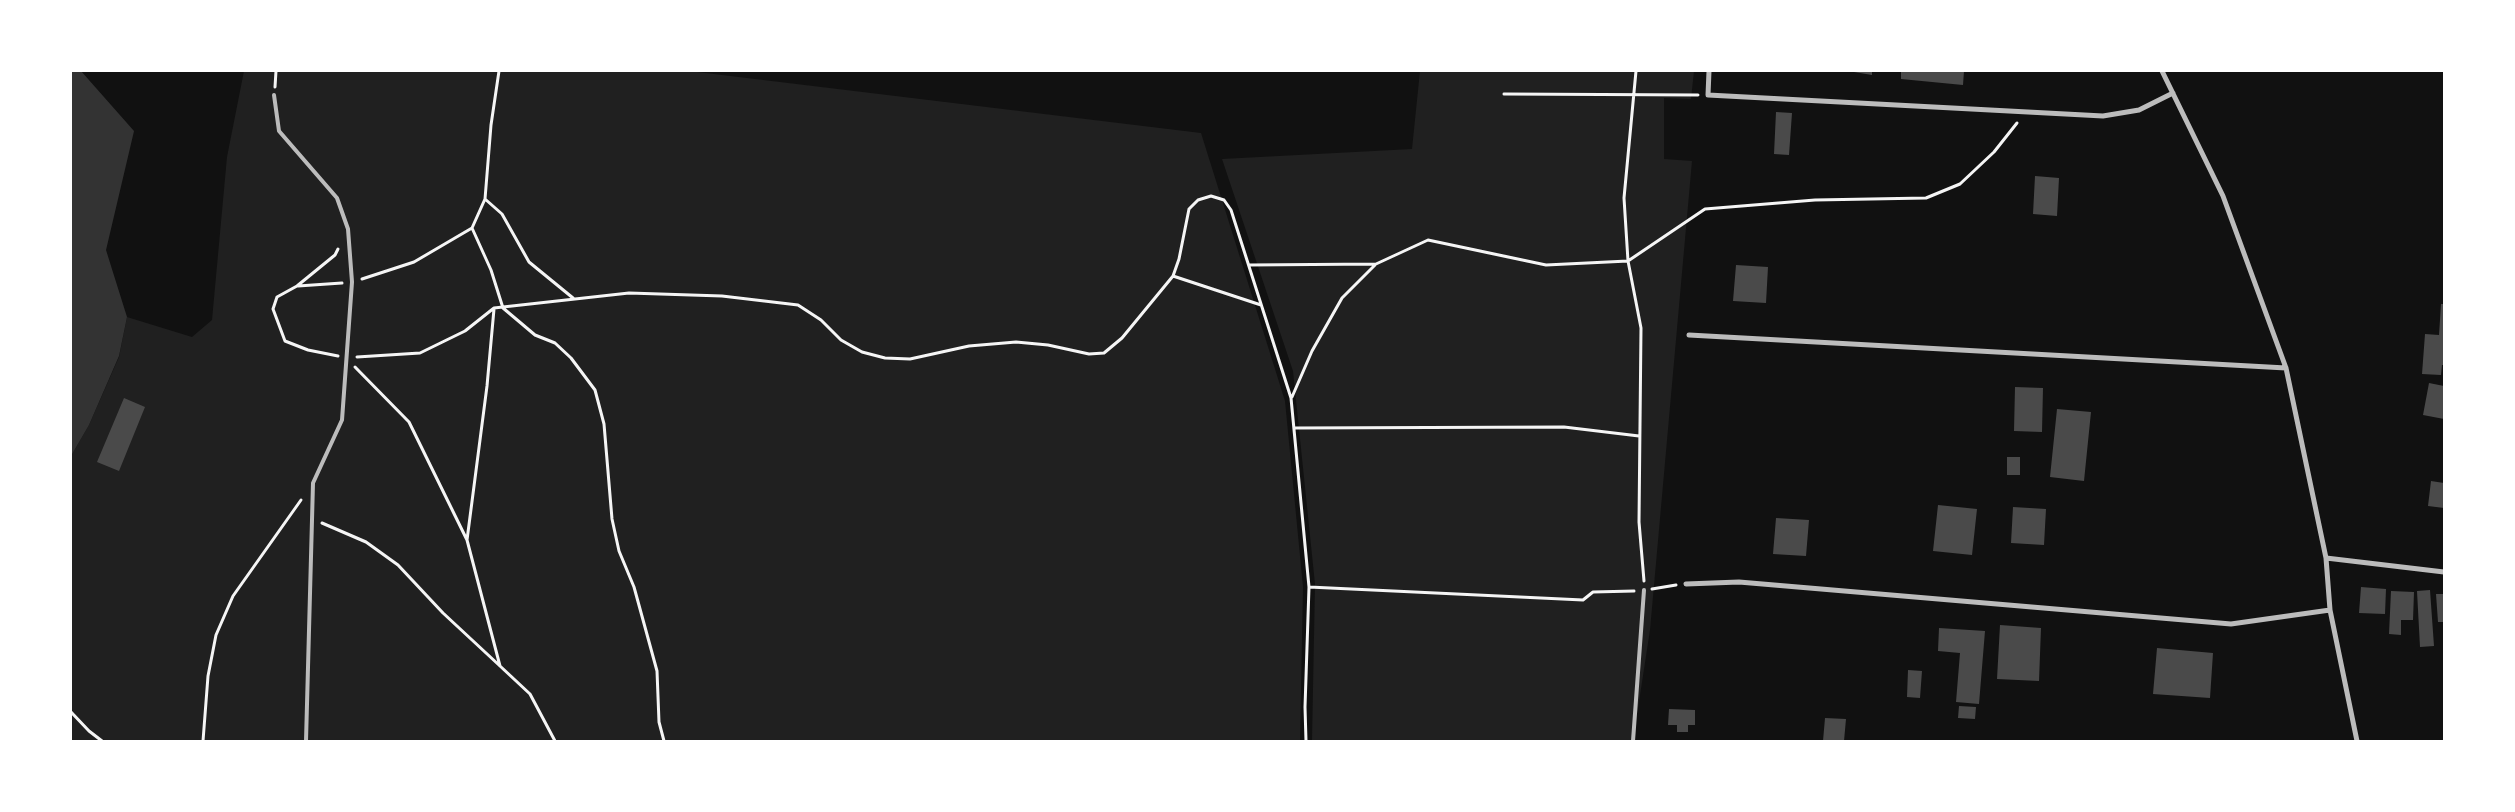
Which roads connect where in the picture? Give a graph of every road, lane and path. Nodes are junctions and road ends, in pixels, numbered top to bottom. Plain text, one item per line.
1 (500, 71) edge
2 (1636, 71) edge
3 (1709, 71) edge
4 (2162, 71) edge
5 (2173, 93) junction
6 (1504, 94) dead end
7 (274, 95) dead end
8 (1635, 95) junction
9 (1708, 96) junction
10 (2026, 112) junction
11 (485, 199) junction
12 (472, 228) junction
13 (348, 229) junction
14 (1628, 261) junction
15 (1376, 264) junction
16 (1249, 265) junction
17 (1173, 276) junction
18 (352, 282) junction
19 (297, 286) junction
20 (573, 298) junction
21 (1262, 305) junction
22 (494, 308) junction
23 (503, 308) junction
24 (1689, 335) dead end
25 (346, 357) junction
26 (2286, 368) junction
27 (1291, 398) junction
28 (1294, 428) junction
29 (1639, 436) junction
30 (313, 483) junction
31 (312, 519) junction
32 (467, 540) junction
33 (2326, 558) junction
34 (2444, 572) edge
35 (1686, 584) joint
36 (1309, 588) junction
37 (1644, 590) junction
38 (2330, 610) junction
39 (500, 666) junction
40 (71, 712) edge
41 (102, 741) edge
42 (203, 741) edge
43 (306, 741) edge
44 (555, 741) edge
45 (664, 741) edge
46 (1306, 741) edge
47 (1633, 741) edge
48 (2356, 741) edge

1 - 11 path
2 - 8 path
3 - 9 street
4 - 5 street
5 - 10 street
5 - 26 street
6 - 8 path
7 - 13 lane
8 - 9 path
8 - 14 path
9 - 10 street
10 - 14 path
11 - 12 path
11 - 20 path
12 - 18 path
12 - 23 path
13 - 18 lane
13 - 19 path
14 - 15 path
14 - 29 path
15 - 16 path
15 - 27 path
16 - 17 path
16 - 21 path
17 - 20 path
17 - 21 path
18 - 19 path
18 - 25 lane
19 - 25 path
20 - 23 path
21 - 27 path
22 - 23 path
22 - 25 path
22 - 32 path
23 - 45 path
24 - 26 street
25 - 30 lane
25 - 32 path
26 - 33 street
27 - 28 path
28 - 29 path
28 - 36 path
29 - 37 path
30 - 31 lane
30 - 42 path
31 - 39 path
31 - 43 lane
32 - 39 path
33 - 34 street
33 - 38 street
35 - 37 path
35 - 38 street
36 - 37 path
36 - 46 path
37 - 47 lane
38 - 48 street
39 - 44 path
40 - 41 path

